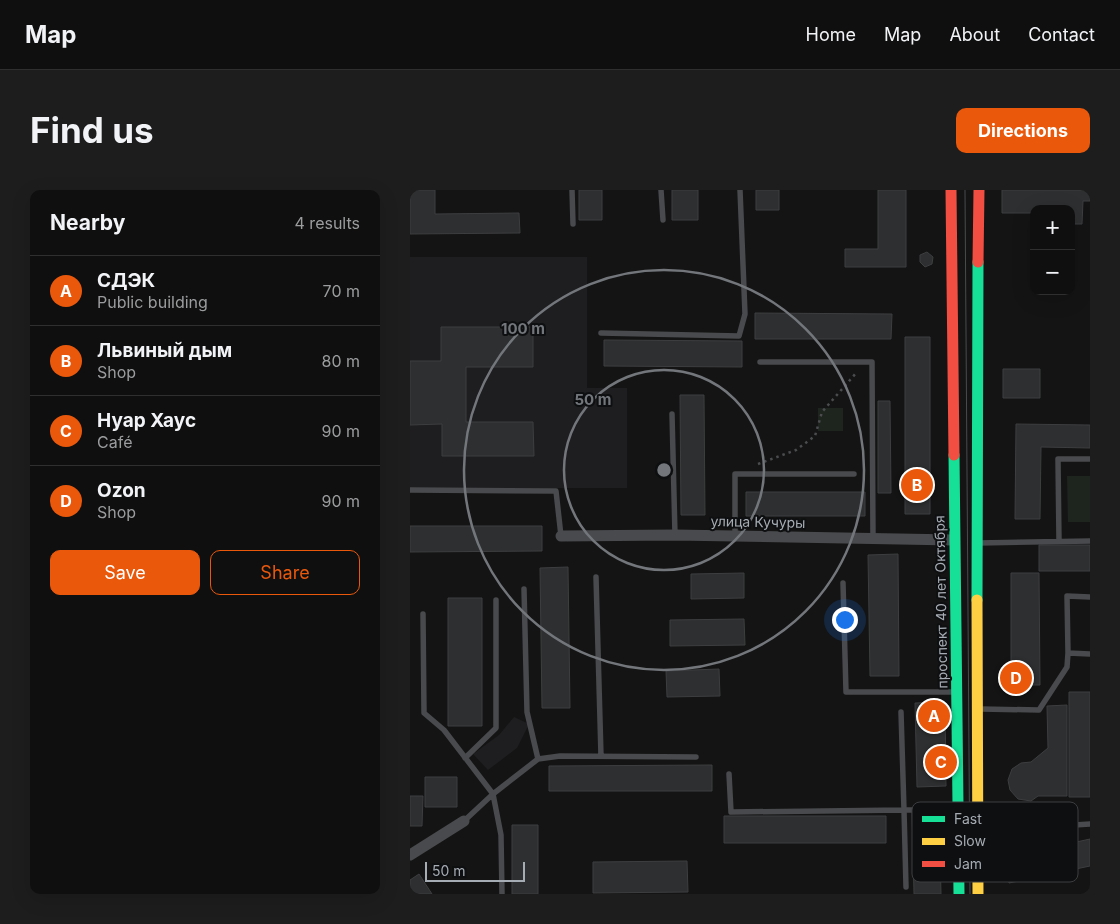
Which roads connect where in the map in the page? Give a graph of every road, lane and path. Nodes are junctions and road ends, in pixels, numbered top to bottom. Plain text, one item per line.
1 (572, 190) edge
2 (661, 190) edge
3 (740, 190) edge
4 (952, 190) edge
5 (979, 190) edge
6 (662, 220) dead end
7 (573, 224) dead end
8 (601, 333) dead end
9 (760, 362) dead end
10 (866, 362) junction
11 (672, 414) dead end
12 (1090, 459) edge
13 (735, 474) junction
14 (854, 474) dead end
15 (410, 490) edge
16 (674, 535) junction
17 (561, 536) joint
18 (735, 536) junction
19 (873, 539) junction
20 (954, 540) junction
21 (1059, 541) junction
22 (1090, 541) edge
23 (976, 543) junction
24 (596, 577) dead end
25 (843, 583) dead end
26 (524, 589) dead end
27 (1090, 597) edge
28 (496, 600) dead end
29 (423, 614) dead end
30 (1068, 653) junction
31 (1090, 654) edge
32 (957, 692) junction
33 (979, 709) junction
34 (901, 712) dead end
35 (601, 756) junction
36 (696, 757) dead end
37 (465, 758) junction
38 (538, 759) junction
39 (729, 774) dead end
40 (493, 794) junction
41 (959, 802) edge
42 (979, 802) edge
43 (904, 810) junction
44 (912, 810) edge
45 (464, 821) joint
46 (410, 856) edge
47 (906, 887) dead end
48 (502, 894) edge

1 - 7 lane
2 - 6 lane
3 - 8 lane
4 - 20 street, проспект 40 лет Октября
5 - 23 street
9 - 10 lane
10 - 13 path
10 - 19 lane
11 - 16 lane
12 - 21 lane
13 - 14 lane
13 - 18 lane
15 - 17 lane
16 - 17 street, улица Кучуры
16 - 18 street, улица Кучуры
18 - 19 street, улица Кучуры
19 - 20 street, улица Кучуры
20 - 32 street, проспект 40 лет Октября
21 - 22 lane
21 - 23 lane
23 - 33 street
24 - 35 lane
25 - 32 lane
26 - 38 lane
27 - 30 lane
28 - 37 lane
29 - 37 lane
30 - 31 lane
30 - 33 lane
32 - 41 street, проспект 40 лет Октября
33 - 42 street
34 - 43 lane
35 - 36 lane
35 - 38 lane
37 - 40 lane
38 - 40 lane
39 - 43 lane
40 - 45 lane
40 - 48 lane
43 - 44 lane
43 - 47 lane
45 - 46 street

